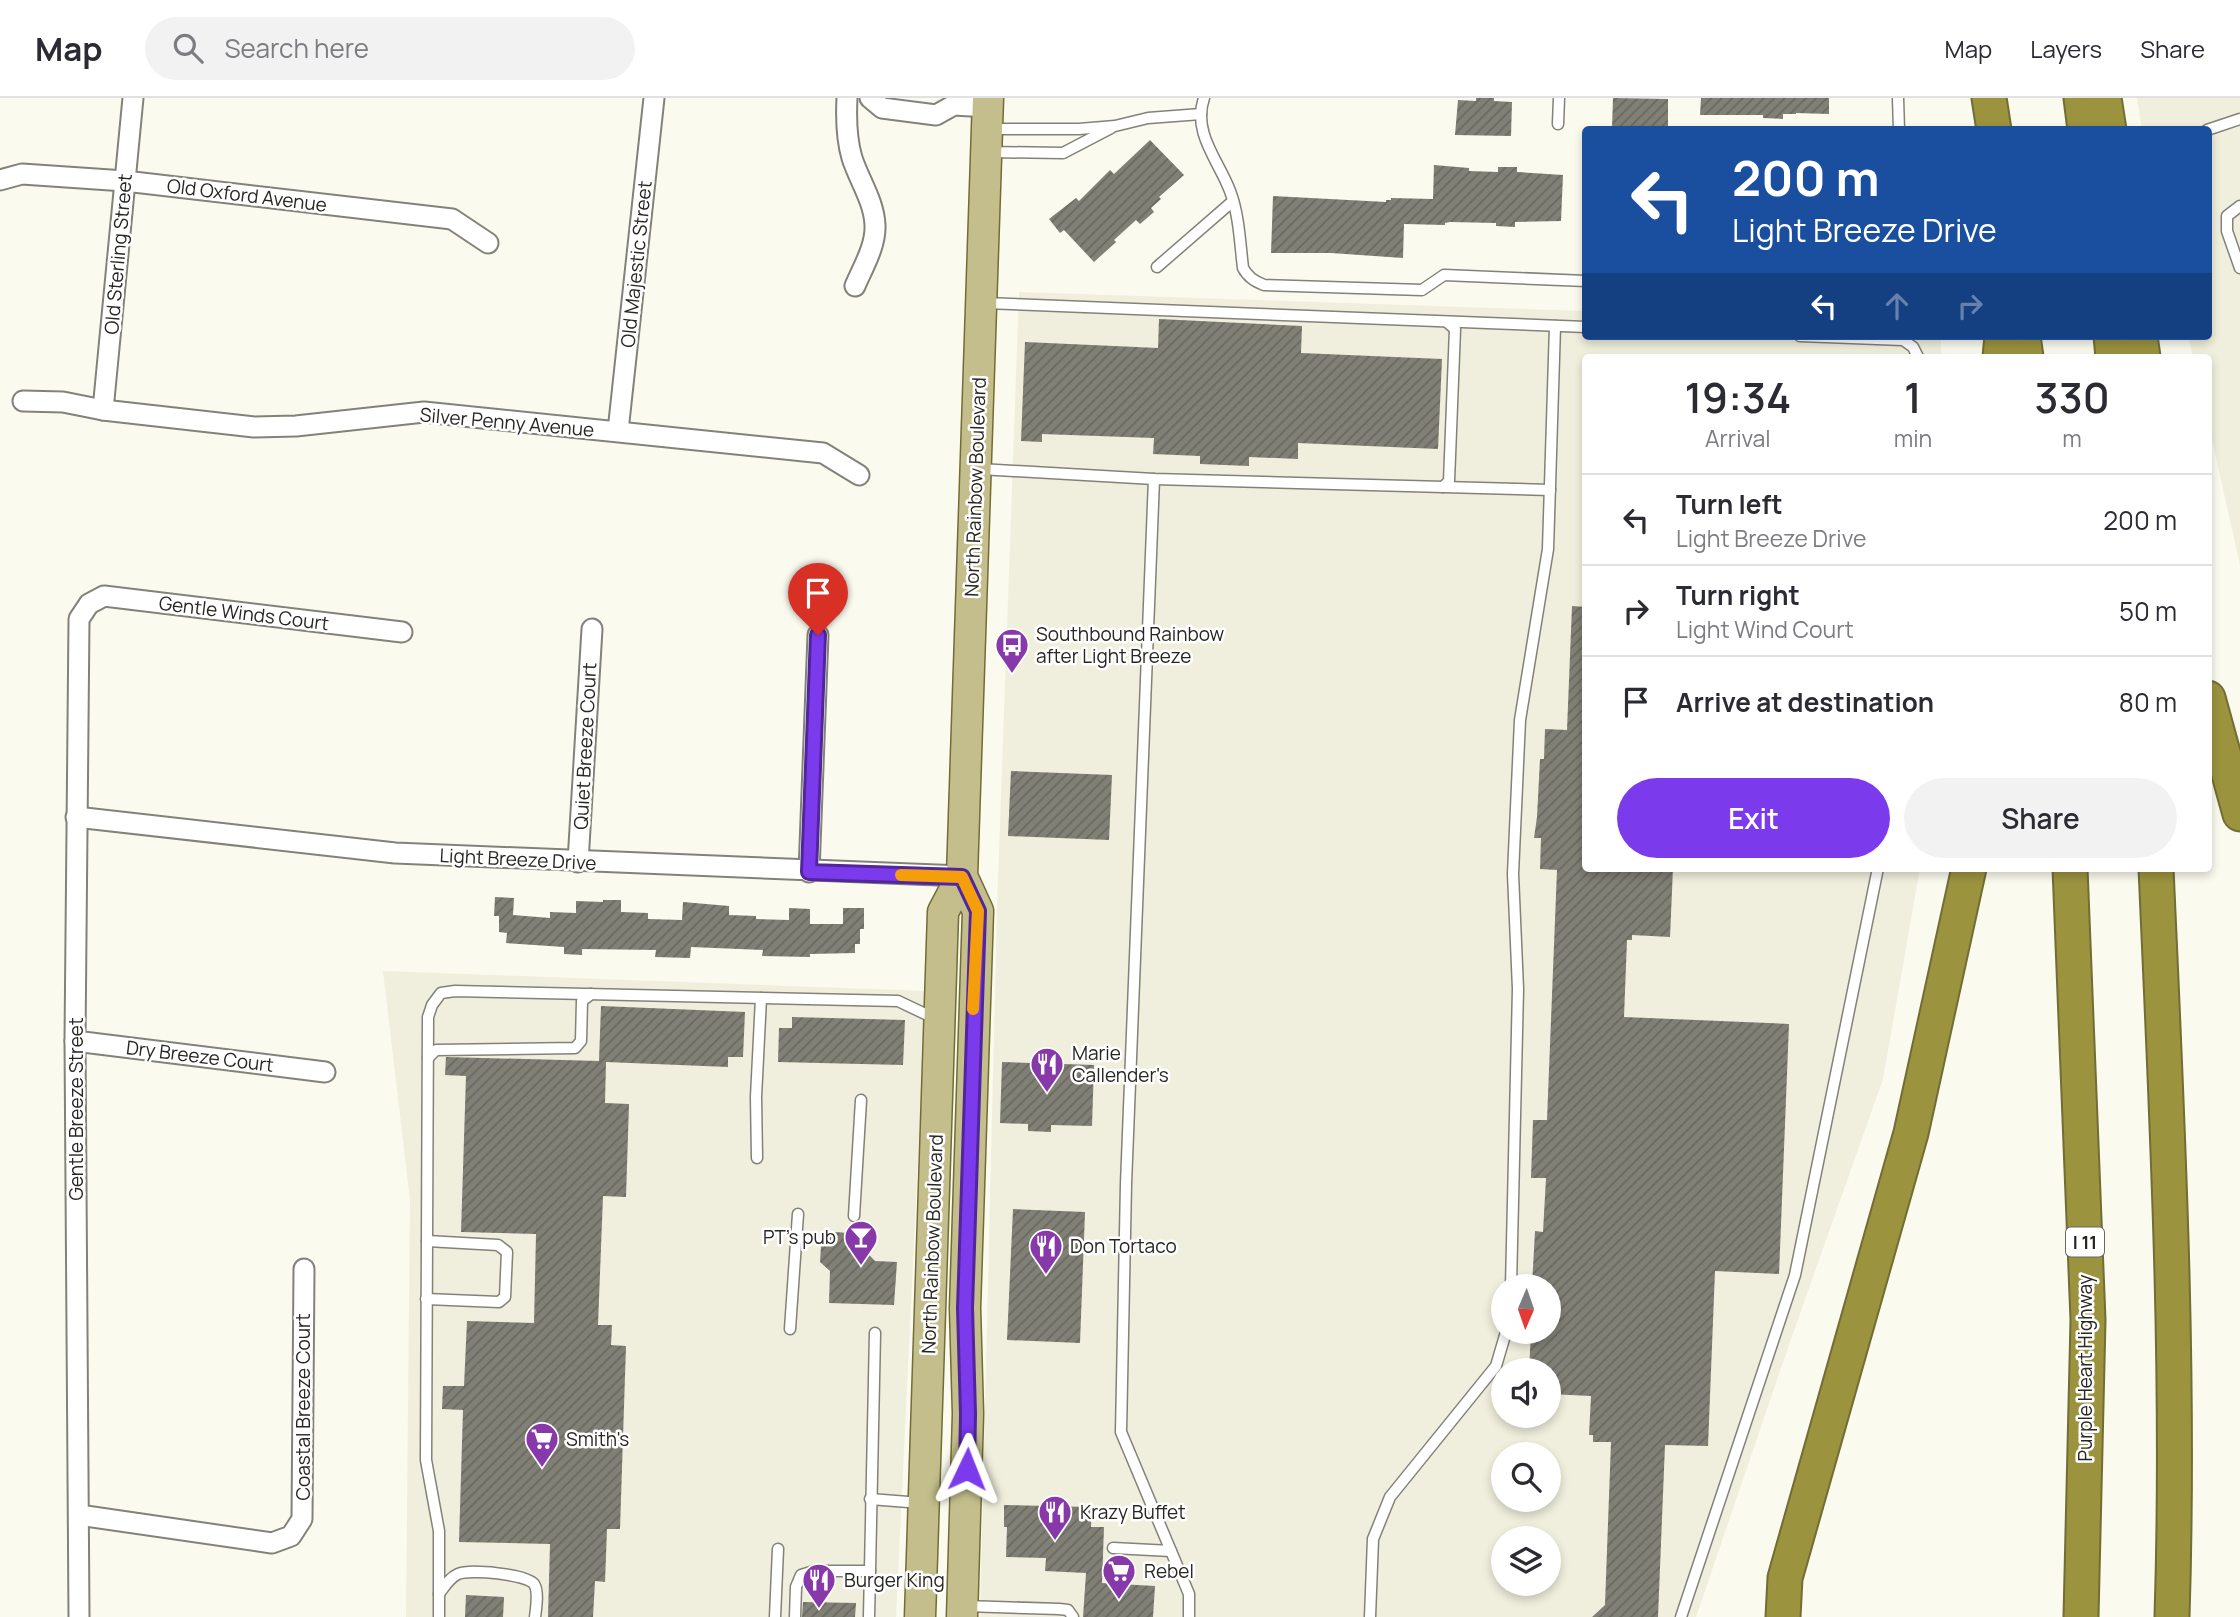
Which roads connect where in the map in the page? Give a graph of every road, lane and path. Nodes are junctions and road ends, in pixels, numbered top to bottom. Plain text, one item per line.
1 (133, 98) edge
2 (654, 98) edge
3 (846, 98) edge
4 (870, 98) edge
5 (1204, 98) edge
6 (1559, 98) edge
7 (1898, 98) edge
8 (1989, 98) edge
9 (2081, 98) edge
10 (2104, 98) edge
11 (951, 101) edge
12 (1201, 114) junction
13 (2240, 119) edge
14 (987, 122) edge
15 (1558, 124) dead end
16 (1115, 126) junction
17 (1899, 126) edge
18 (1993, 126) edge
19 (2084, 126) edge
20 (2108, 126) edge
21 (2212, 128) edge
22 (0, 180) edge
23 (125, 181) junction
24 (1233, 201) junction
25 (2240, 206) edge
26 (488, 243) dead end
27 (1157, 267) dead end
28 (2240, 268) edge
29 (1582, 281) edge
30 (855, 286) dead end
31 (981, 303) junction
32 (1447, 322) junction
33 (1555, 326) junction
34 (1582, 327) edge
35 (1903, 340) edge
36 (1916, 354) edge
37 (23, 401) dead end
38 (103, 410) junction
39 (618, 431) junction
40 (976, 468) junction
41 (859, 475) dead end
42 (1154, 478) junction
43 (1443, 487) junction
44 (1550, 490) junction
45 (89, 604) joint
46 (592, 629) dead end
47 (402, 632) dead end
48 (818, 635) dead end
49 (2212, 712) edge
50 (2240, 814) edge
51 (76, 817) junction
52 (578, 862) junction
53 (809, 872) junction
54 (1877, 872) edge
55 (1968, 872) edge
56 (2070, 872) edge
57 (2157, 872) edge
58 (962, 877) junction
59 (591, 994) junction
60 (761, 998) junction
61 (940, 1021) junction
62 (75, 1041) junction
63 (428, 1058) junction
64 (325, 1072) dead end
65 (862, 1100) dead end
66 (757, 1158) dead end
67 (935, 1161) junction
68 (968, 1164) junction
69 (798, 1214) dead end
70 (854, 1216) dead end
71 (427, 1241) junction
72 (304, 1269) dead end
73 (1511, 1274) edge
74 (426, 1299) junction
75 (790, 1329) dead end
76 (875, 1333) dead end
77 (1502, 1344) edge
78 (870, 1499) junction
79 (924, 1503) junction
80 (2176, 1508) junction
81 (79, 1515) junction
82 (1113, 1548) dead end
83 (778, 1549) dead end
84 (1171, 1551) junction
85 (870, 1572) junction
86 (1785, 1578) junction
87 (439, 1594) junction
88 (995, 1607) junction
89 (962, 1611) edge
90 (79, 1617) edge
91 (439, 1617) edge
92 (535, 1617) edge
93 (775, 1617) edge
94 (795, 1617) edge
95 (869, 1617) edge
96 (920, 1617) edge
97 (1002, 1617) edge
98 (1073, 1617) edge
99 (1189, 1617) edge
100 (1370, 1617) edge
101 (1681, 1617) edge
102 (1763, 1617) edge
103 (1783, 1617) edge
104 (2081, 1617) edge
105 (2172, 1617) edge
106 (2188, 1617) edge

1 - 23 street, Old Sterling Street
2 - 39 street, Old Majestic Street
3 - 30 street
4 - 11 street
5 - 12 lane
6 - 15 lane
7 - 17 lane
8 - 18 highway
9 - 19 highway
10 - 20 highway
11 - 14 street
12 - 16 lane
12 - 24 lane
13 - 21 lane
14 - 16 lane
14 - 16 lane
14 - 31 main road, North Rainbow Boulevard
22 - 23 street, Old Oxford Avenue
23 - 26 street, Old Oxford Avenue
23 - 38 street, Old Sterling Street
24 - 27 lane
24 - 29 lane
25 - 28 lane
31 - 32 lane
31 - 40 main road, North Rainbow Boulevard
32 - 33 lane
32 - 43 lane
33 - 34 lane
33 - 44 lane
35 - 36 lane
37 - 38 street, Silver Penny Avenue
38 - 39 street, Silver Penny Avenue
39 - 41 street, Silver Penny Avenue
40 - 42 lane
40 - 58 main road, North Rainbow Boulevard
42 - 43 lane
42 - 84 lane
43 - 44 lane
44 - 73 lane
45 - 47 street, Gentle Winds Court
45 - 51 street, Gentle Breeze Street
46 - 52 street, Quiet Breeze Court
48 - 53 street
49 - 50 highway
51 - 52 street, Light Breeze Drive
51 - 62 street, Gentle Breeze Street
52 - 53 street, Light Breeze Drive
53 - 58 street, Light Breeze Drive
54 - 101 lane
55 - 86 highway
56 - 104 highway, Purple Heart Highway / I 11
57 - 80 highway
58 - 61 main road, North Rainbow Boulevard
58 - 68 main road, North Rainbow Boulevard
59 - 60 lane
59 - 63 lane
59 - 63 lane
60 - 61 lane
60 - 66 lane
61 - 67 main road, North Rainbow Boulevard
62 - 64 street, Dry Breeze Court
62 - 81 street, Gentle Breeze Street
63 - 71 lane
65 - 70 lane
67 - 68 main road
67 - 79 main road, North Rainbow Boulevard
68 - 89 main road, North Rainbow Boulevard
69 - 75 lane
71 - 74 lane
71 - 74 lane
72 - 81 street, Coastal Breeze Court
74 - 87 lane
76 - 78 lane
77 - 100 lane
78 - 79 lane
78 - 85 lane
79 - 96 main road, North Rainbow Boulevard
80 - 105 highway
80 - 106 highway
81 - 90 street, Gentle Breeze Street
82 - 84 lane
83 - 93 lane
84 - 99 lane
85 - 94 lane
85 - 95 lane
86 - 102 highway
86 - 103 highway
87 - 91 lane
87 - 92 lane
88 - 89 lane
88 - 97 lane
88 - 98 lane

